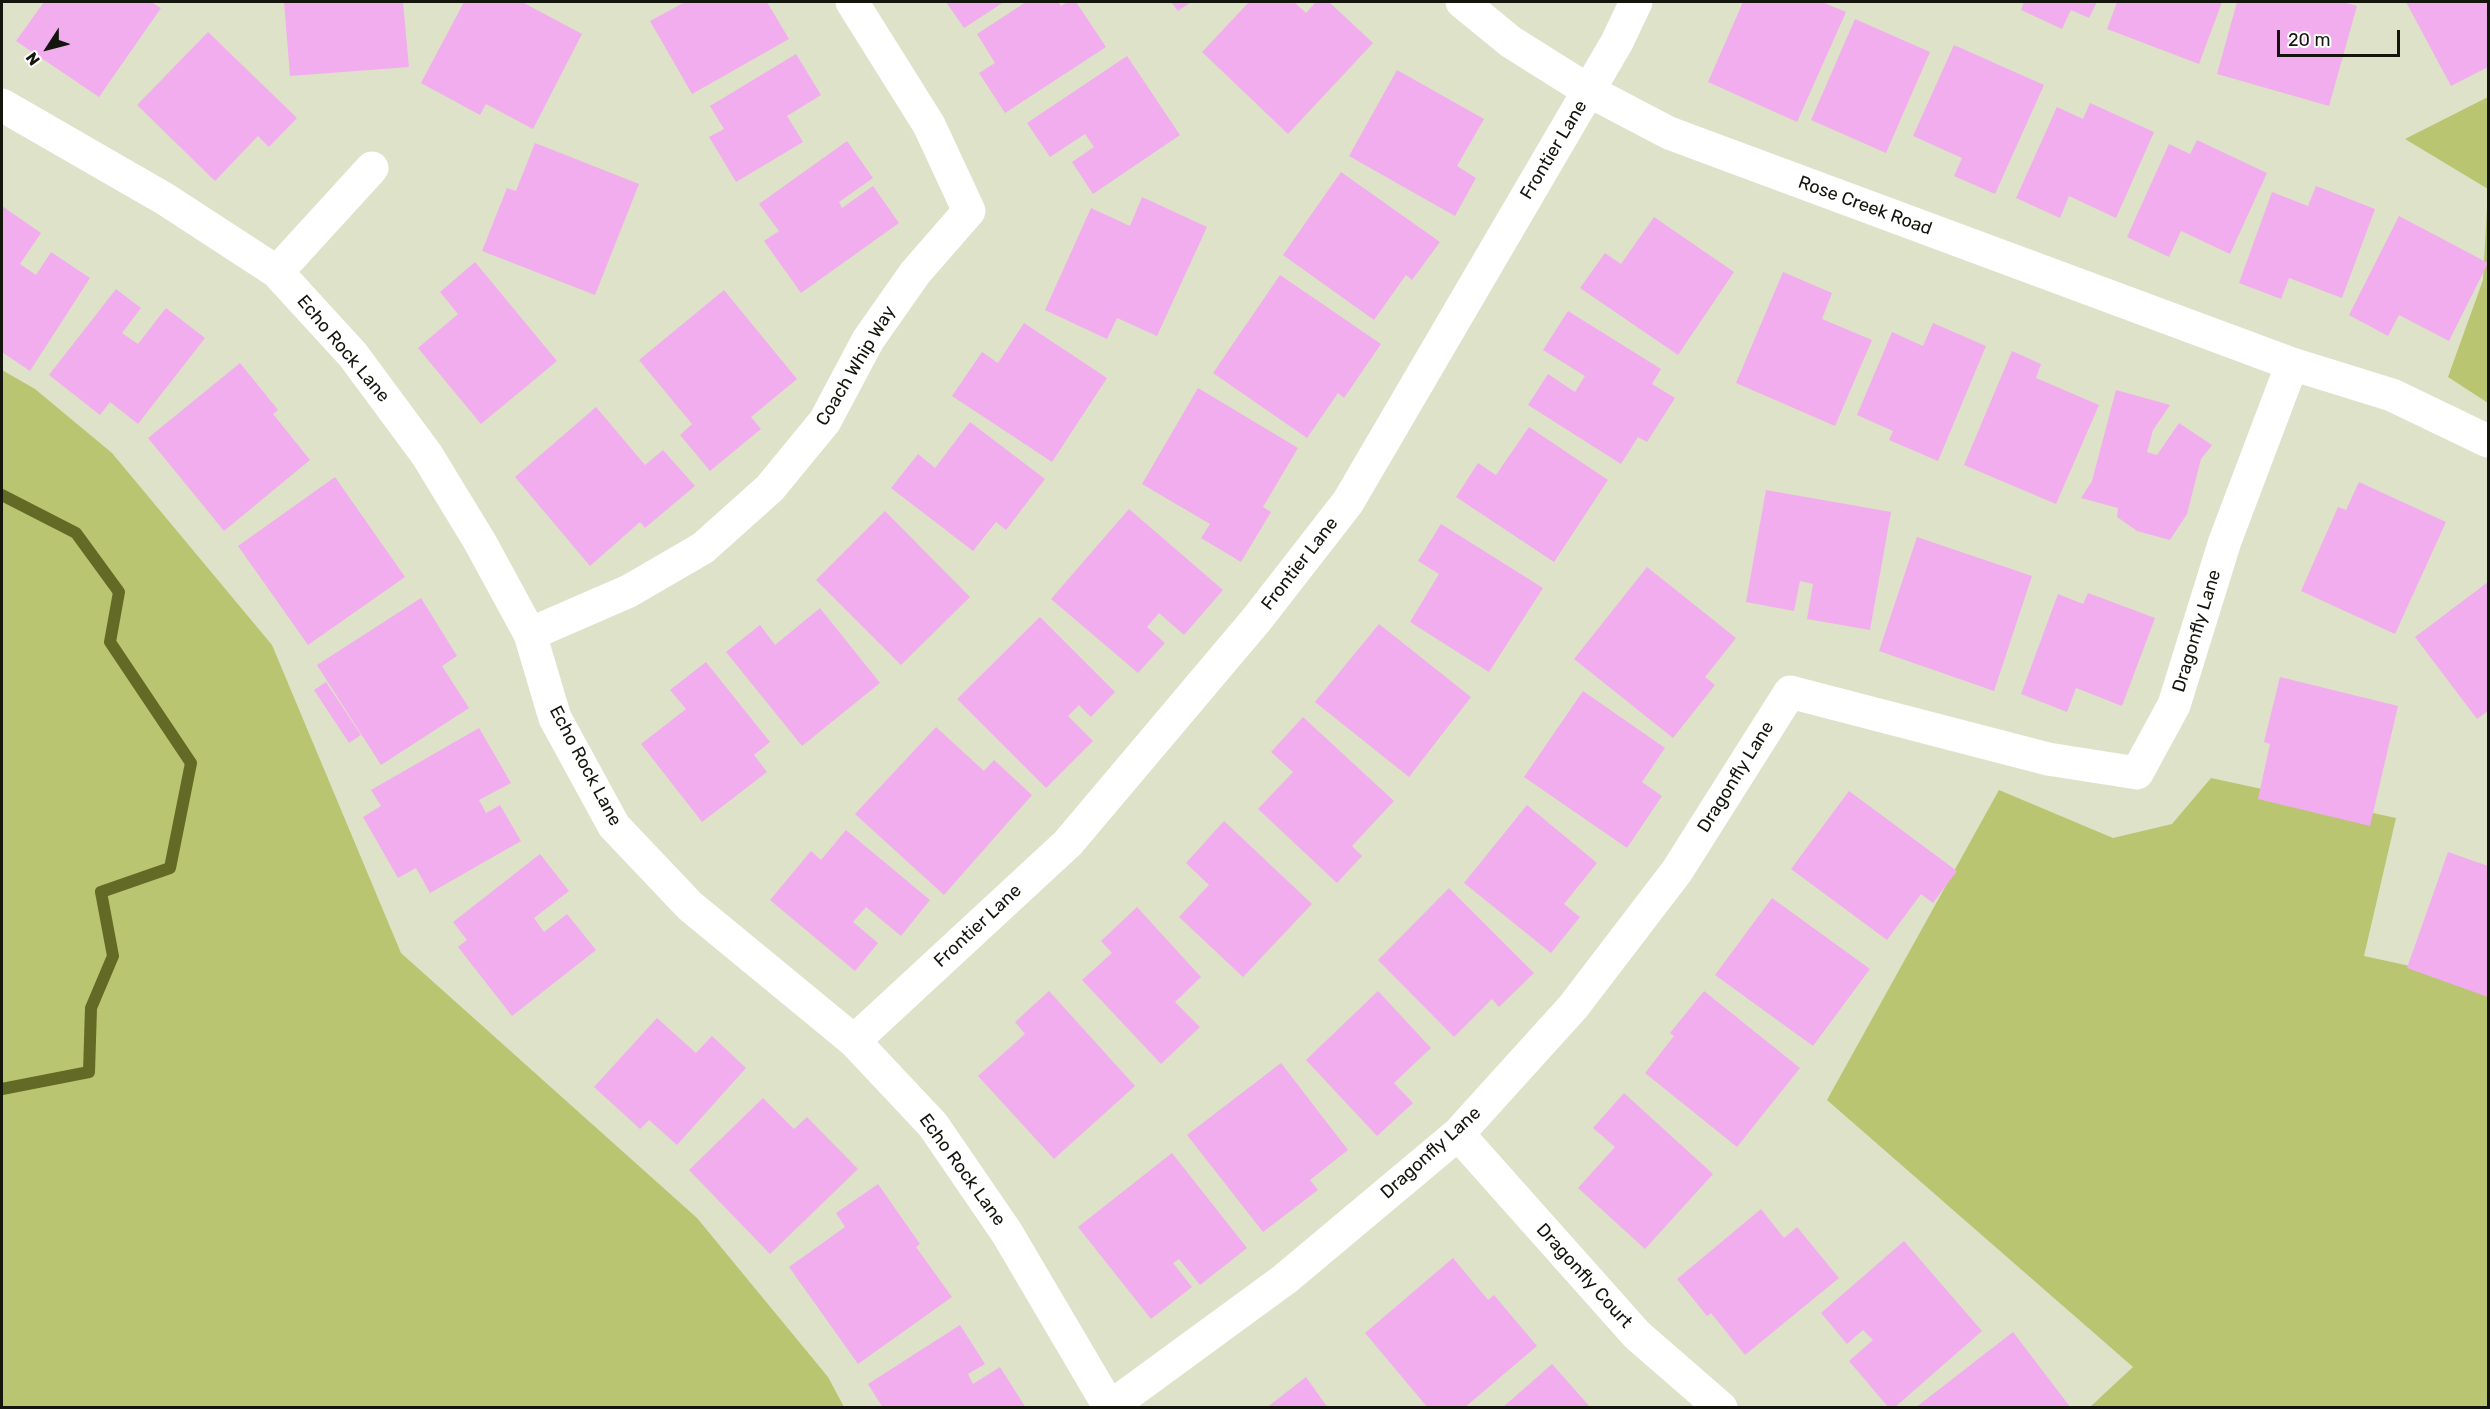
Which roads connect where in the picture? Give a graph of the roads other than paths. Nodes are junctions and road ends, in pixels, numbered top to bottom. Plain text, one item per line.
1 (852, 2) edge
2 (1462, 2) edge
3 (1636, 2) edge
4 (1588, 92) junction
5 (2, 105) edge
6 (372, 168) dead end
7 (277, 272) junction
8 (2292, 364) junction
9 (2488, 441) edge
10 (530, 634) junction
11 (854, 1041) junction
12 (1458, 1134) junction
13 (1110, 1407) edge
14 (1721, 1407) edge

1 - 10 street, Coach Whip Way
2 - 4 street, Rose Creek Road
3 - 4 street, Frontier Lane
4 - 8 street, Rose Creek Road
4 - 11 street, Frontier Lane
5 - 7 street, Echo Rock Lane
6 - 7 street
7 - 10 street, Echo Rock Lane
8 - 9 street, Rose Creek Road
8 - 12 street, Dragonfly Lane
10 - 11 street, Echo Rock Lane
11 - 13 street, Echo Rock Lane
12 - 13 street, Dragonfly Lane
12 - 14 street, Dragonfly Court

